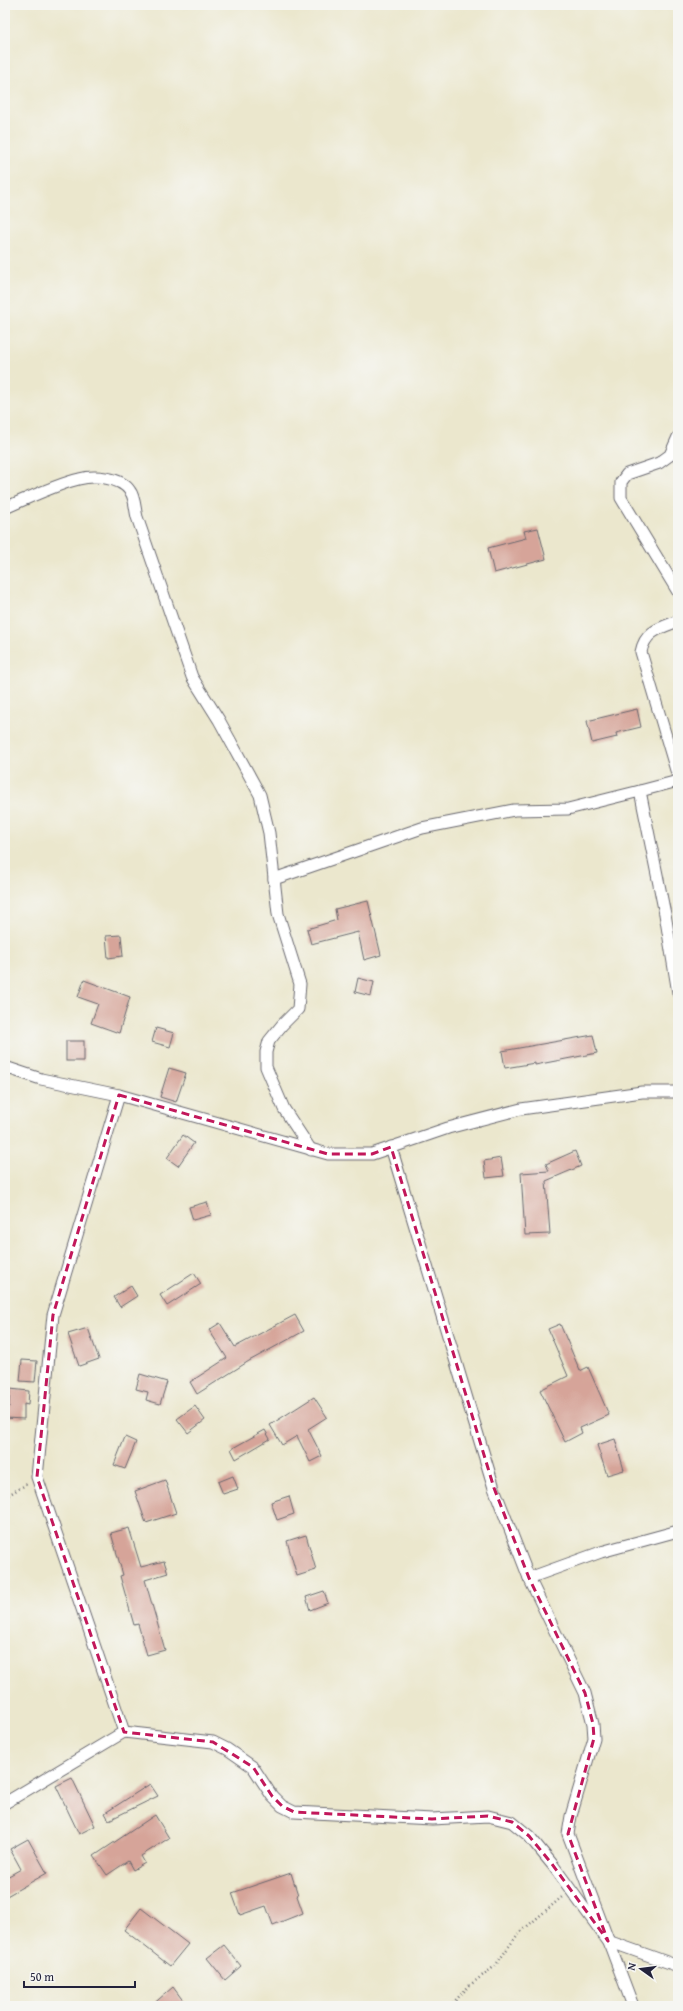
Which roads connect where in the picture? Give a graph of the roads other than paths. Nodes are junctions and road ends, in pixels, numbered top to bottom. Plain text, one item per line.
1 (678, 437) edge
2 (5, 508) edge
3 (678, 592) edge
4 (678, 621) edge
5 (678, 777) edge
6 (678, 781) edge
7 (640, 791) junction
8 (274, 879) junction
9 (677, 974) edge
10 (678, 993) edge
11 (5, 1067) edge
12 (678, 1092) edge
13 (119, 1095) junction
14 (391, 1148) junction
15 (311, 1150) junction
16 (678, 1531) edge
17 (529, 1578) junction
18 (124, 1732) junction
19 (5, 1803) edge
20 (608, 1941) junction
21 (678, 1966) edge
22 (633, 2006) edge

1 - 3 street
2 - 8 street
4 - 5 street
6 - 7 street
7 - 8 street
7 - 9 street
8 - 15 street
9 - 10 street
11 - 13 street
12 - 14 street
13 - 15 street
13 - 18 street
14 - 15 street
14 - 17 street
16 - 17 street
17 - 20 street
18 - 19 street
18 - 20 street
20 - 21 street
20 - 22 street

